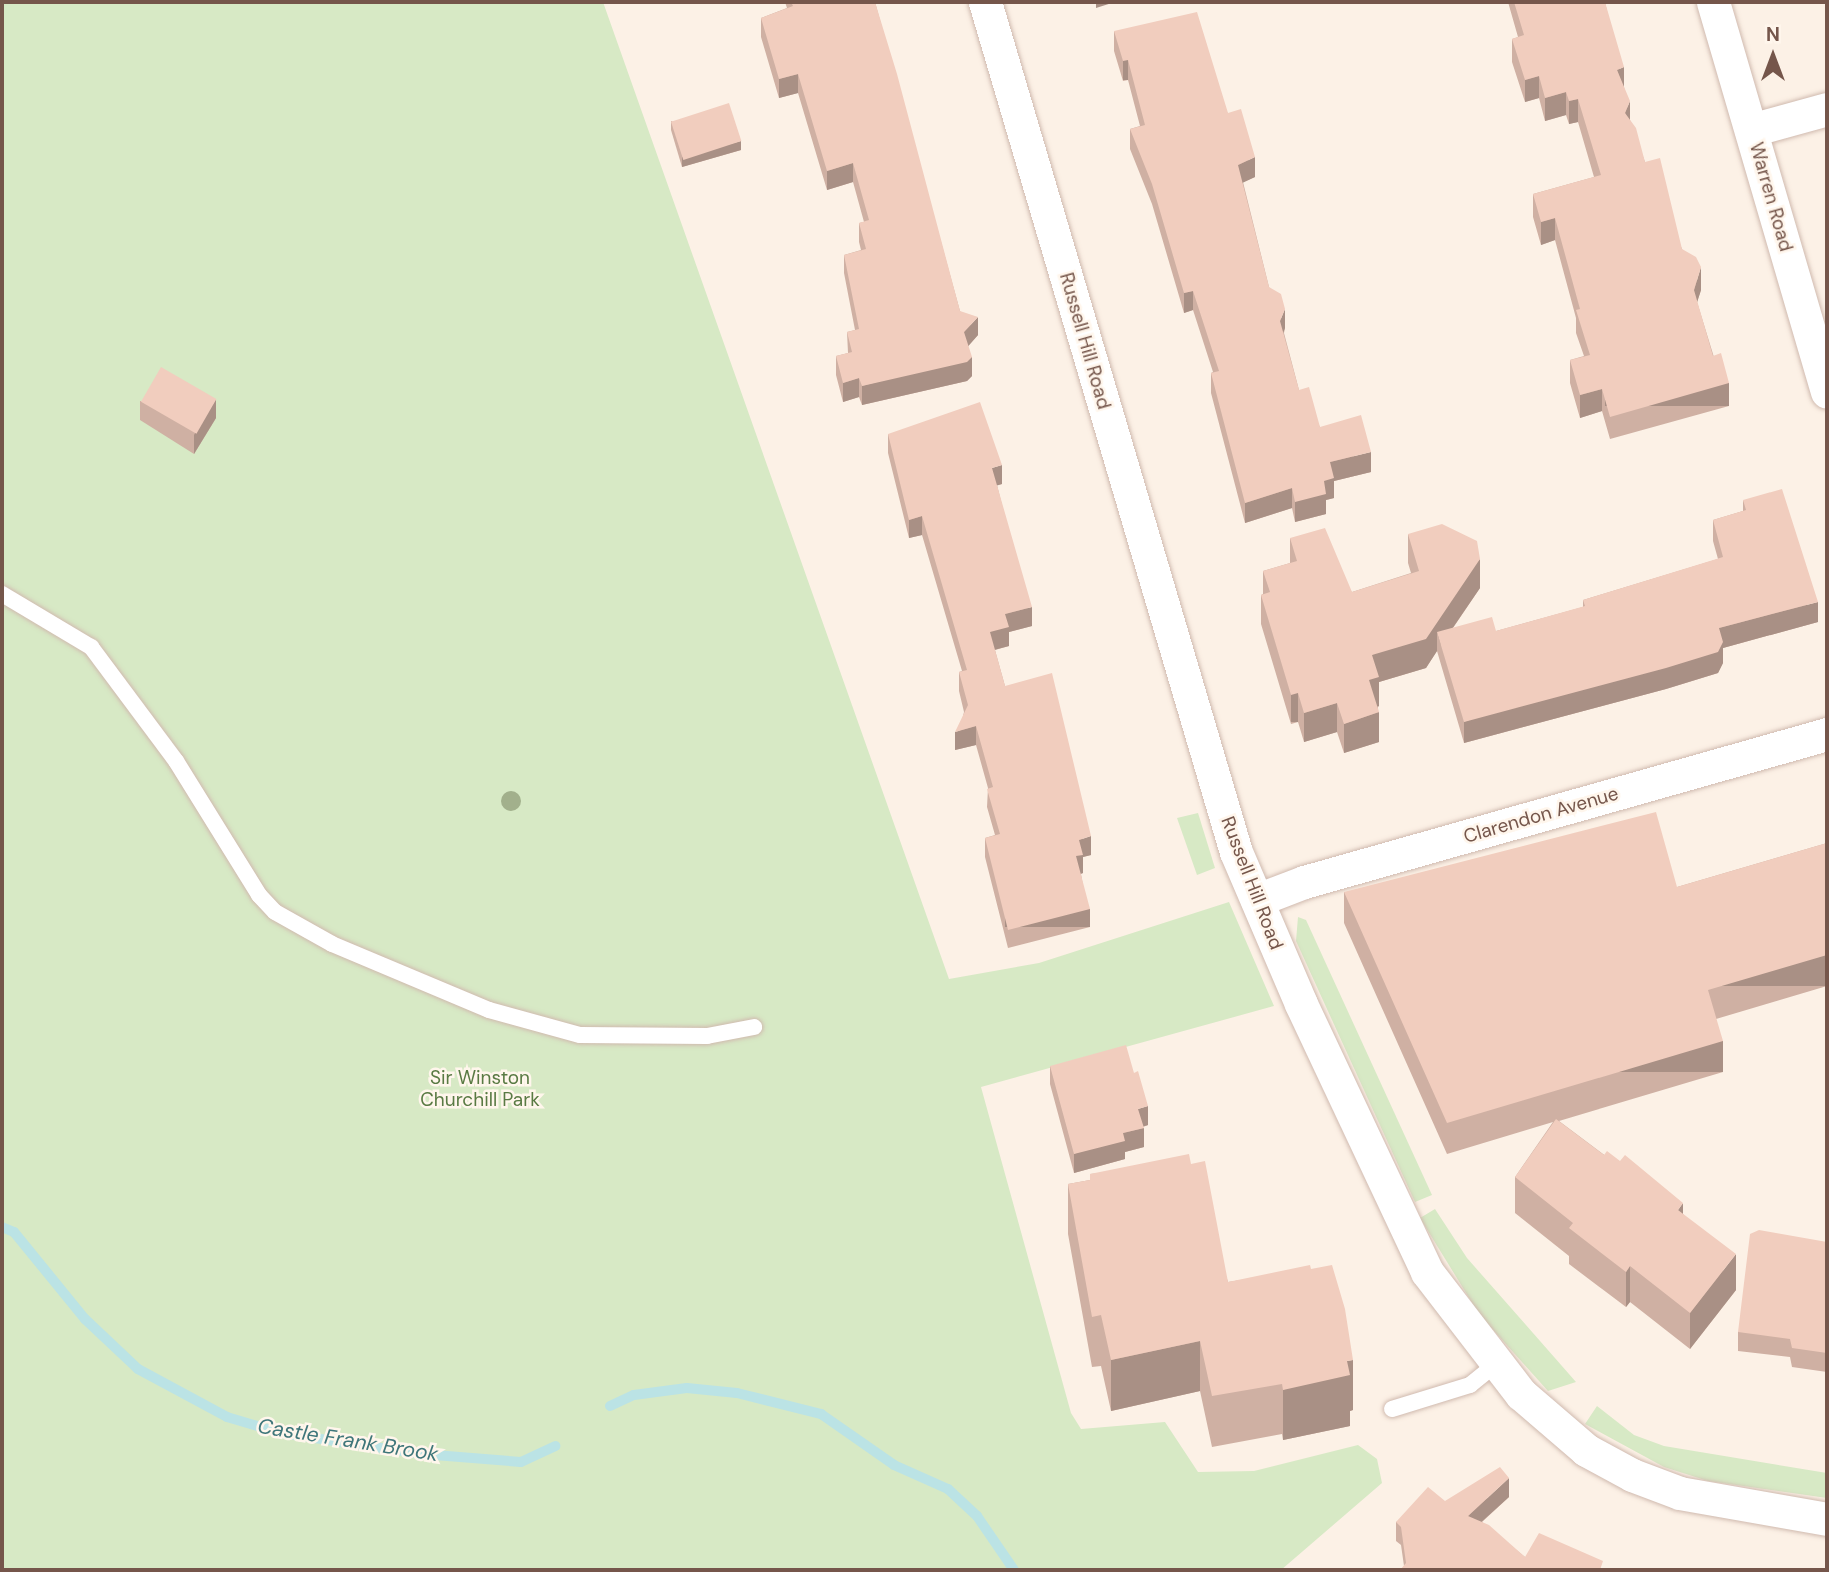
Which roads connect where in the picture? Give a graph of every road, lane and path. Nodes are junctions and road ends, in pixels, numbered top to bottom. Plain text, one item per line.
1 (985, 2) edge
2 (1713, 2) edge
3 (1827, 109) edge
4 (1751, 130) junction
5 (1827, 392) edge
6 (2, 594) edge
7 (1827, 734) edge
8 (1257, 900) junction
9 (754, 1027) dead end
10 (1496, 1364) junction
11 (1392, 1409) dead end
12 (1827, 1519) edge

1 - 8 street, Russell Hill Road
2 - 4 street, Warren Road
3 - 4 street
4 - 5 street, Warren Road
6 - 9 lane
7 - 8 street, Clarendon Avenue
8 - 10 street, Russell Hill Road
10 - 11 lane
10 - 12 street, Russell Hill Road

